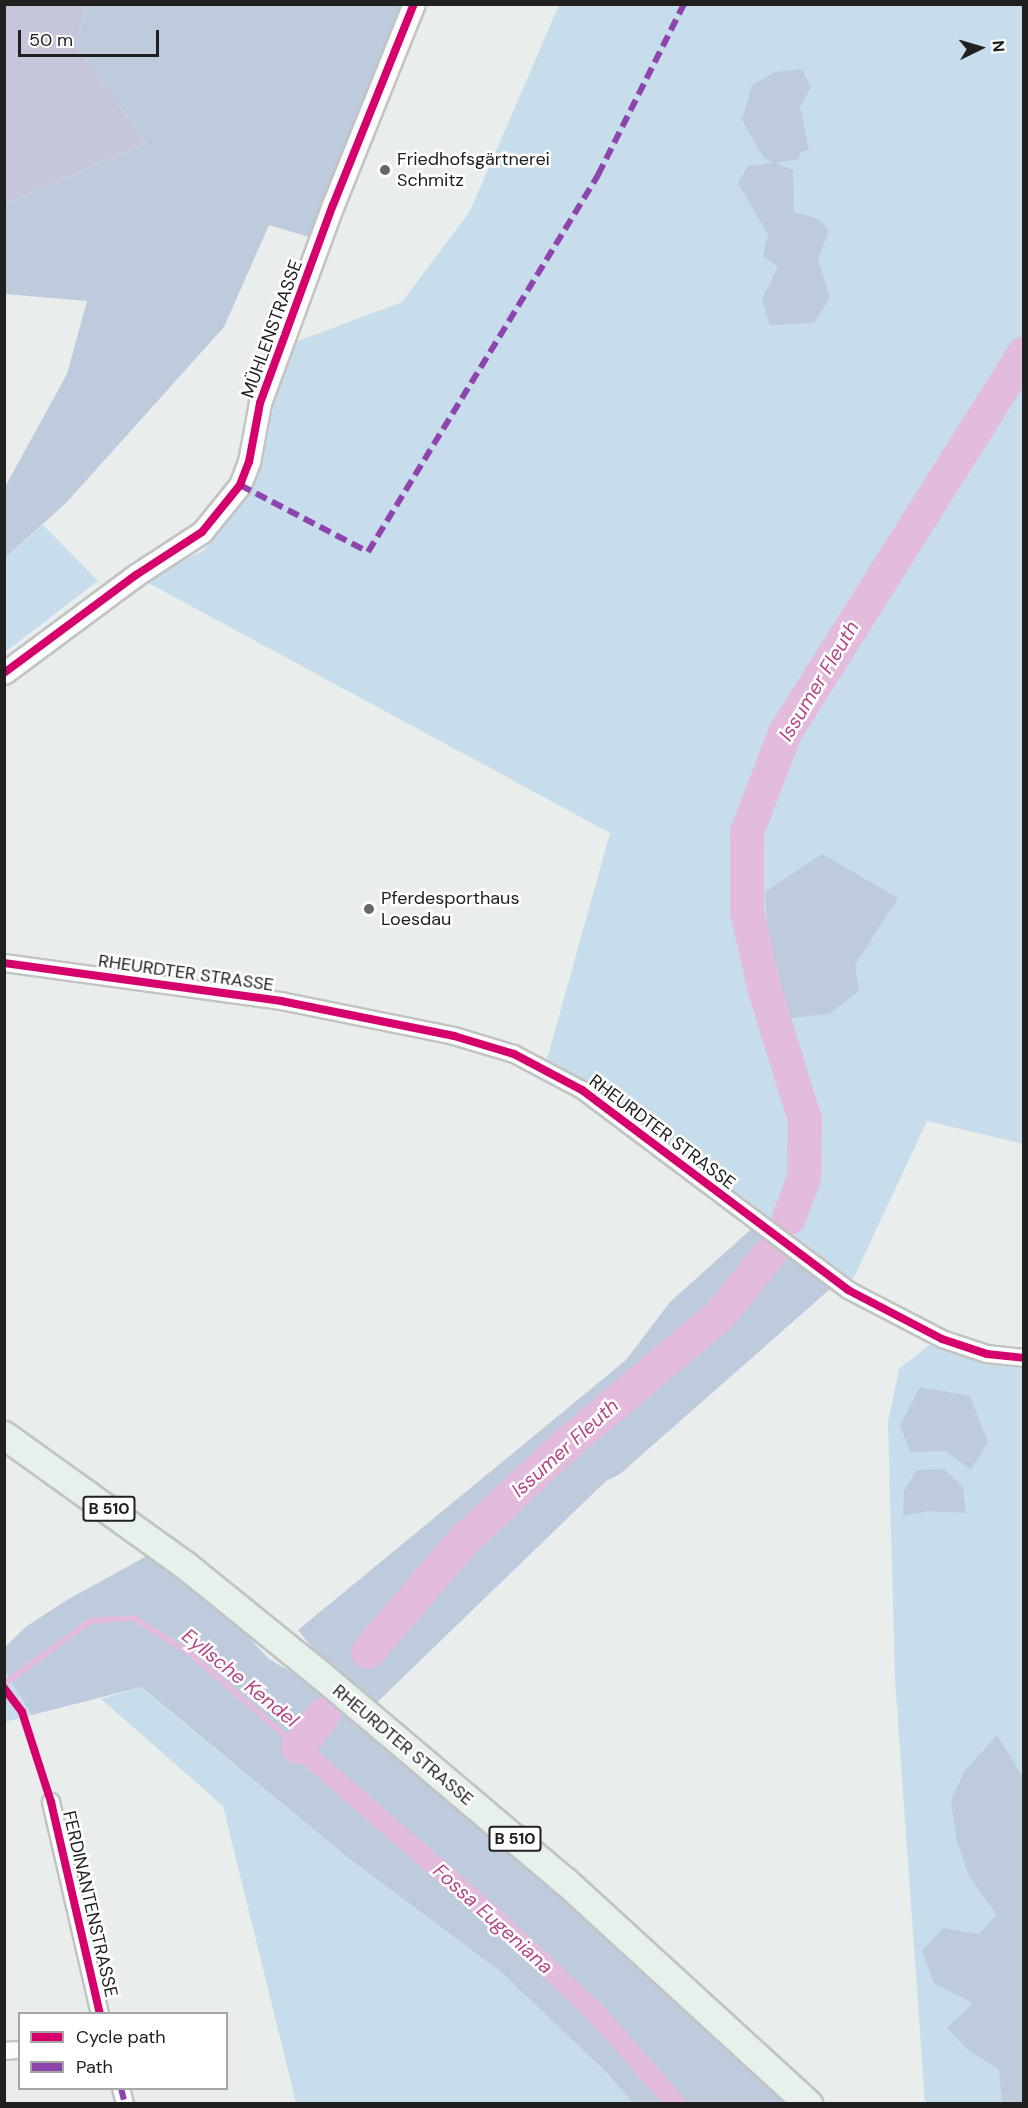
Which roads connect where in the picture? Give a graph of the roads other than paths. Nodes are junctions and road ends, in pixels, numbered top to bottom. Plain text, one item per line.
1 (414, 4) edge
2 (4, 674) edge
3 (4, 963) edge
4 (1023, 1358) edge
5 (4, 1435) edge
6 (51, 1802) dead end
7 (100, 2012) edge
8 (808, 2103) edge

1 - 2 street, MÜHLENSTRASSE
3 - 4 street, RHEURDTER STRASSE
5 - 8 main road, RHEURDTER STRASSE / B 510
6 - 7 street, FERDINANTENSTRASSE

